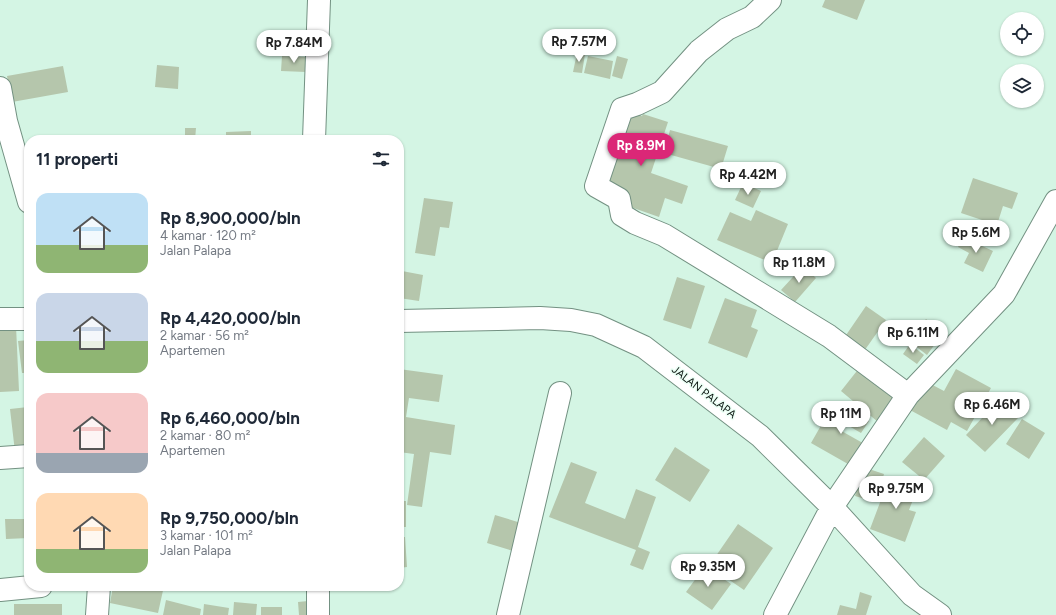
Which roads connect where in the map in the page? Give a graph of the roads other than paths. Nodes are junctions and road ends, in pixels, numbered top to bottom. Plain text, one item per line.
1 (319, 0) edge
2 (770, 0) edge
3 (0, 88) edge
4 (314, 135) edge
5 (24, 184) edge
6 (1056, 201) edge
7 (0, 319) edge
8 (24, 319) edge
9 (404, 320) edge
10 (560, 393) dead end
11 (908, 395) junction
12 (24, 456) edge
13 (0, 458) edge
14 (832, 507) junction
15 (24, 588) edge
16 (0, 590) edge
17 (99, 591) edge
18 (318, 591) edge
19 (97, 615) edge
20 (318, 615) edge
21 (508, 615) edge
22 (775, 615) edge
23 (940, 615) edge

1 - 4 street
2 - 11 street
3 - 5 street
6 - 11 street
7 - 8 street
9 - 14 street, JALAN PALAPA
10 - 21 street
11 - 14 street
12 - 13 street
14 - 22 street
14 - 23 street, JALAN PALAPA
15 - 16 street
17 - 19 street
18 - 20 street

